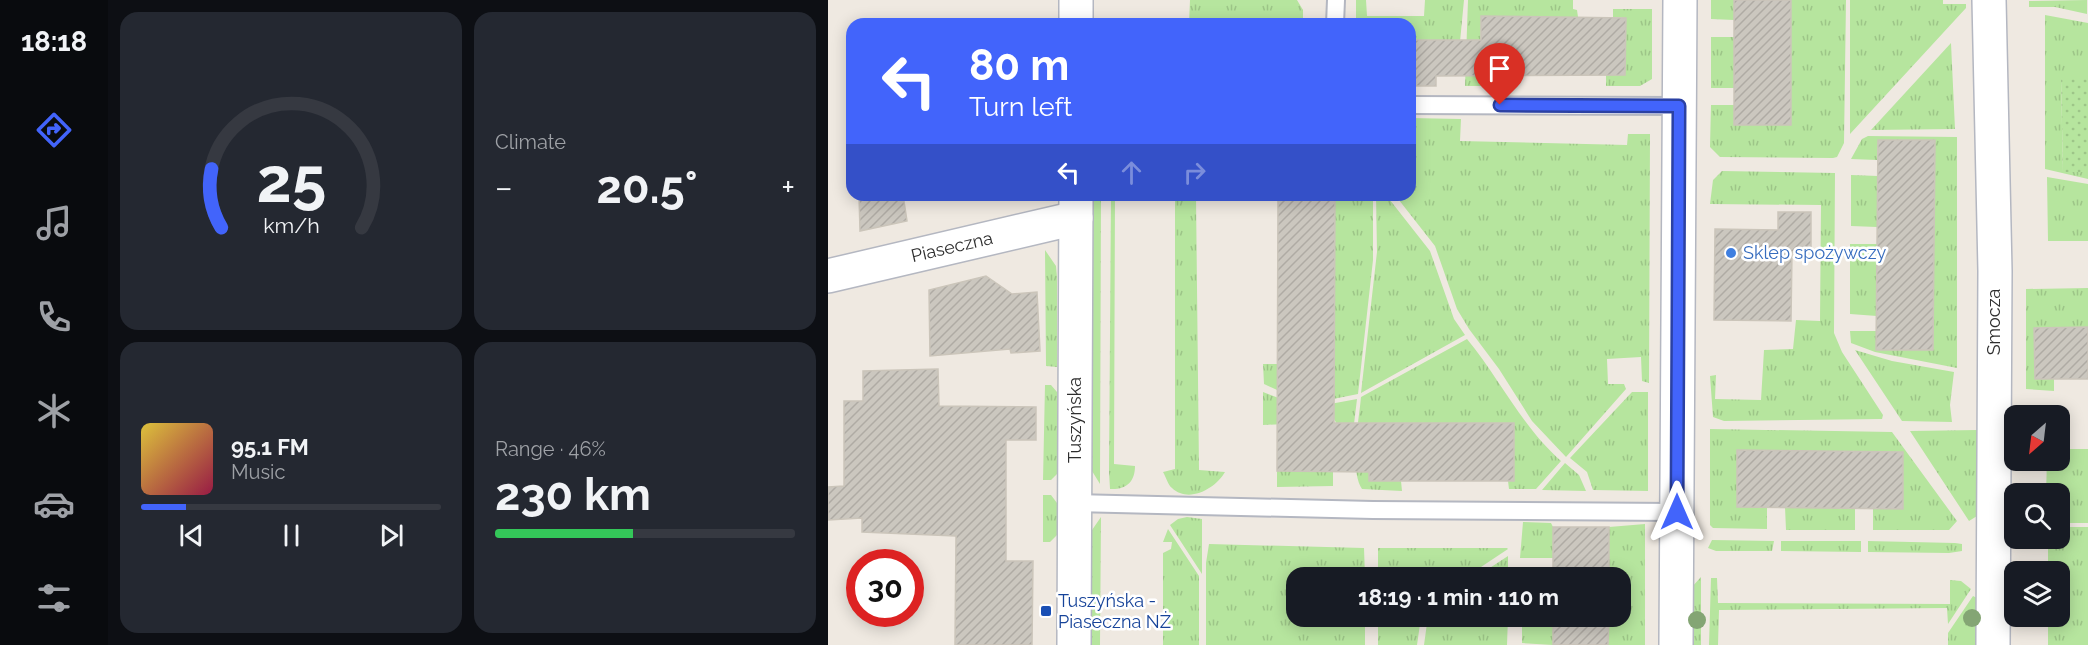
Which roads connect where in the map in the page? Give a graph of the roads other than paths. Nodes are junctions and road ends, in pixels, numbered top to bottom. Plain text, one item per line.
1 (1076, 0) edge
2 (1336, 0) edge
3 (1680, 0) edge
4 (1989, 0) edge
5 (1076, 18) edge
6 (1335, 18) edge
7 (1416, 105) edge
8 (1679, 106) junction
9 (1076, 206) edge
10 (828, 276) edge
11 (1074, 503) junction
12 (1677, 512) junction
13 (1074, 645) edge
14 (1676, 645) edge
15 (1993, 645) edge

1 - 5 street
2 - 6 lane
3 - 8 street
4 - 15 street, Smocza
7 - 8 lane
8 - 12 street
9 - 10 street, Piaseczna
9 - 11 street, Tuszyńska
11 - 12 lane
11 - 13 street, Tuszyńska
12 - 14 street

